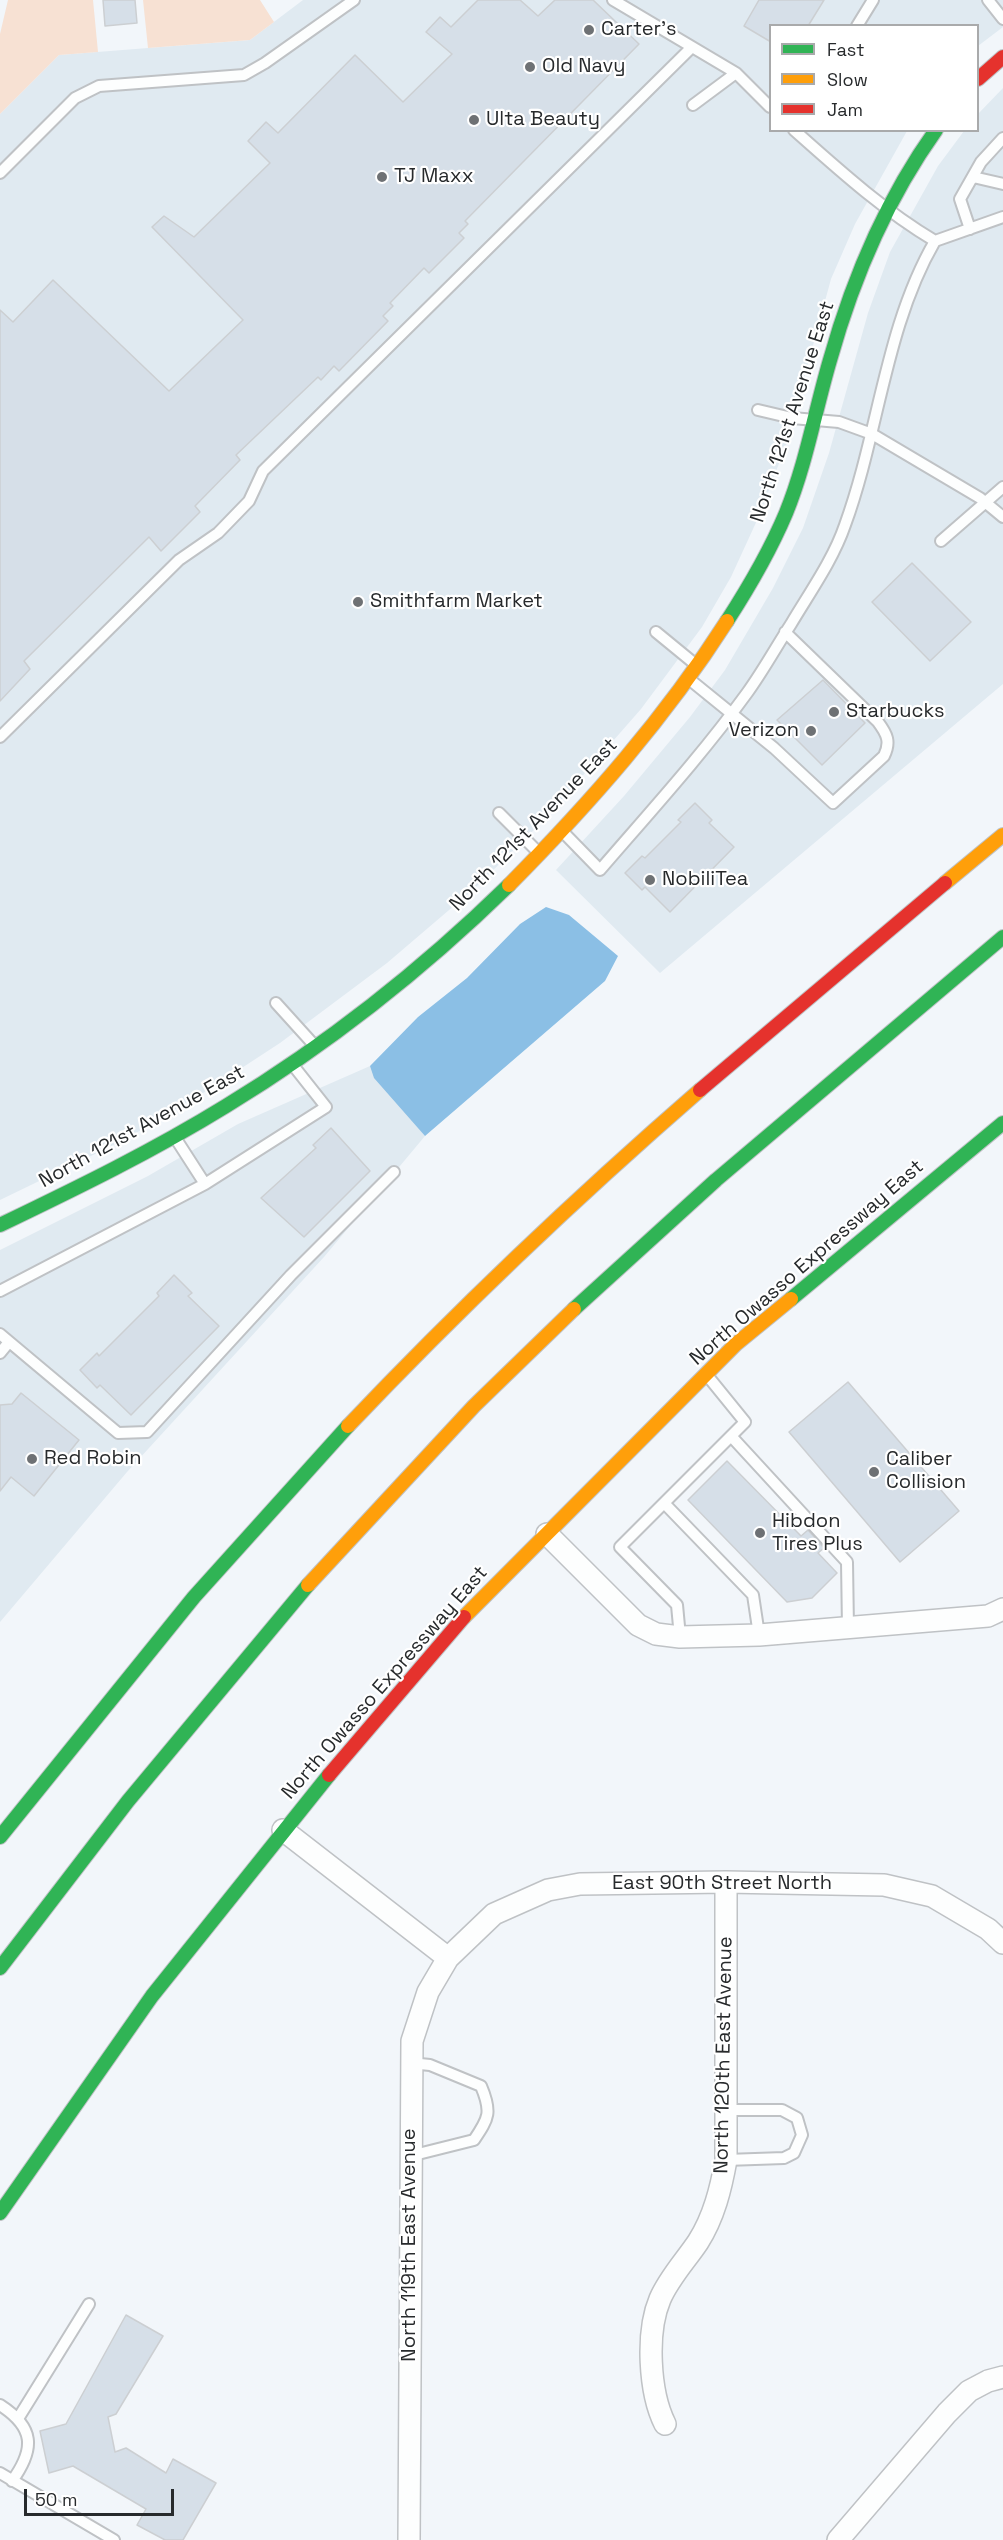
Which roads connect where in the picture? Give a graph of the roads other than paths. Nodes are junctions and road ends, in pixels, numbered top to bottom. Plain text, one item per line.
1 (354, 0) edge
2 (613, 0) edge
3 (873, 0) edge
4 (988, 0) edge
5 (1003, 19) edge
6 (858, 24) edge
7 (692, 47) junction
8 (1003, 57) edge
9 (736, 73) junction
10 (979, 78) edge
11 (693, 105) dead end
12 (769, 106) edge
13 (796, 132) edge
14 (934, 132) edge
15 (1003, 138) edge
16 (0, 173) edge
17 (973, 177) junction
18 (1003, 184) edge
19 (887, 209) junction
20 (1003, 217) edge
21 (970, 229) junction
22 (935, 241) junction
23 (758, 410) dead end
24 (814, 420) junction
25 (872, 434) junction
26 (1003, 486) edge
27 (984, 501) junction
28 (1003, 517) edge
29 (941, 541) dead end
30 (656, 632) dead end
31 (785, 632) junction
32 (698, 666) junction
33 (689, 678) junction
34 (732, 712) junction
35 (0, 737) edge
36 (499, 813) dead end
37 (561, 831) junction
38 (1003, 835) edge
39 (539, 853) junction
40 (1003, 937) edge
41 (276, 1003) dead end
42 (315, 1045) junction
43 (291, 1062) junction
44 (1003, 1123) edge
45 (174, 1137) junction
46 (393, 1172) dead end
47 (205, 1184) junction
48 (0, 1225) edge
49 (0, 1291) edge
50 (0, 1334) edge
51 (9, 1342) junction
52 (0, 1353) edge
53 (706, 1374) junction
54 (731, 1436) junction
55 (664, 1503) junction
56 (547, 1534) junction
57 (1003, 1609) edge
58 (849, 1628) junction
59 (759, 1635) junction
60 (680, 1637) junction
61 (283, 1830) junction
62 (0, 1837) edge
63 (726, 1882) junction
64 (1003, 1943) edge
65 (448, 1958) junction
66 (0, 1968) edge
67 (410, 2063) junction
68 (725, 2110) junction
69 (410, 2156) junction
70 (726, 2160) junction
71 (0, 2213) edge
72 (89, 2304) dead end
73 (1003, 2377) edge
74 (0, 2405) edge
75 (19, 2416) junction
76 (665, 2424) dead end
77 (0, 2473) edge
78 (12, 2481) junction
79 (114, 2540) edge
80 (409, 2540) edge
81 (838, 2540) edge

1 - 16 lane
2 - 7 lane
3 - 6 lane
4 - 5 lane
7 - 9 lane
7 - 35 lane
8 - 10 main road
9 - 11 lane
9 - 12 lane
13 - 19 lane
14 - 19 main road, North 121st Avenue East
15 - 17 lane
17 - 18 lane
17 - 21 lane
19 - 22 lane
19 - 24 main road, North 121st Avenue East
20 - 21 lane
21 - 22 lane
22 - 25 lane
23 - 24 lane
24 - 25 lane
24 - 32 main road, North 121st Avenue East
25 - 27 lane
25 - 31 lane
26 - 27 lane
27 - 28 lane
27 - 29 lane
30 - 32 lane
31 - 34 lane
31 - 34 lane
32 - 33 main road, North 121st Avenue East
33 - 34 lane
33 - 37 main road, North 121st Avenue East
34 - 37 lane
36 - 39 lane
37 - 39 main road, North 121st Avenue East
38 - 62 main road
39 - 42 main road, North 121st Avenue East
40 - 66 main road
41 - 42 lane
42 - 43 main road, North 121st Avenue East
43 - 45 main road, North 121st Avenue East
43 - 47 lane
44 - 53 main road, North Owasso Expressway East
45 - 47 lane
45 - 48 main road, North 121st Avenue East
46 - 51 lane
47 - 49 lane
50 - 51 lane
51 - 52 lane
53 - 54 lane
53 - 56 main road, North Owasso Expressway East
54 - 55 lane
54 - 58 lane
55 - 59 lane
55 - 60 lane
56 - 60 street
56 - 61 main road, North Owasso Expressway East
57 - 58 street
58 - 59 street
59 - 60 street
61 - 65 street
61 - 71 main road, North Owasso Expressway East
63 - 64 street, East 90th Street North
63 - 65 street, East 90th Street North
63 - 68 street, North 120th East Avenue
65 - 67 street, North 119th East Avenue
67 - 69 street, North 119th East Avenue
67 - 69 lane
68 - 70 street, North 120th East Avenue
68 - 70 lane
69 - 80 street, North 119th East Avenue
70 - 76 street, North 120th East Avenue
72 - 75 lane
73 - 81 street
74 - 75 lane
75 - 78 lane
77 - 78 lane
78 - 79 lane

